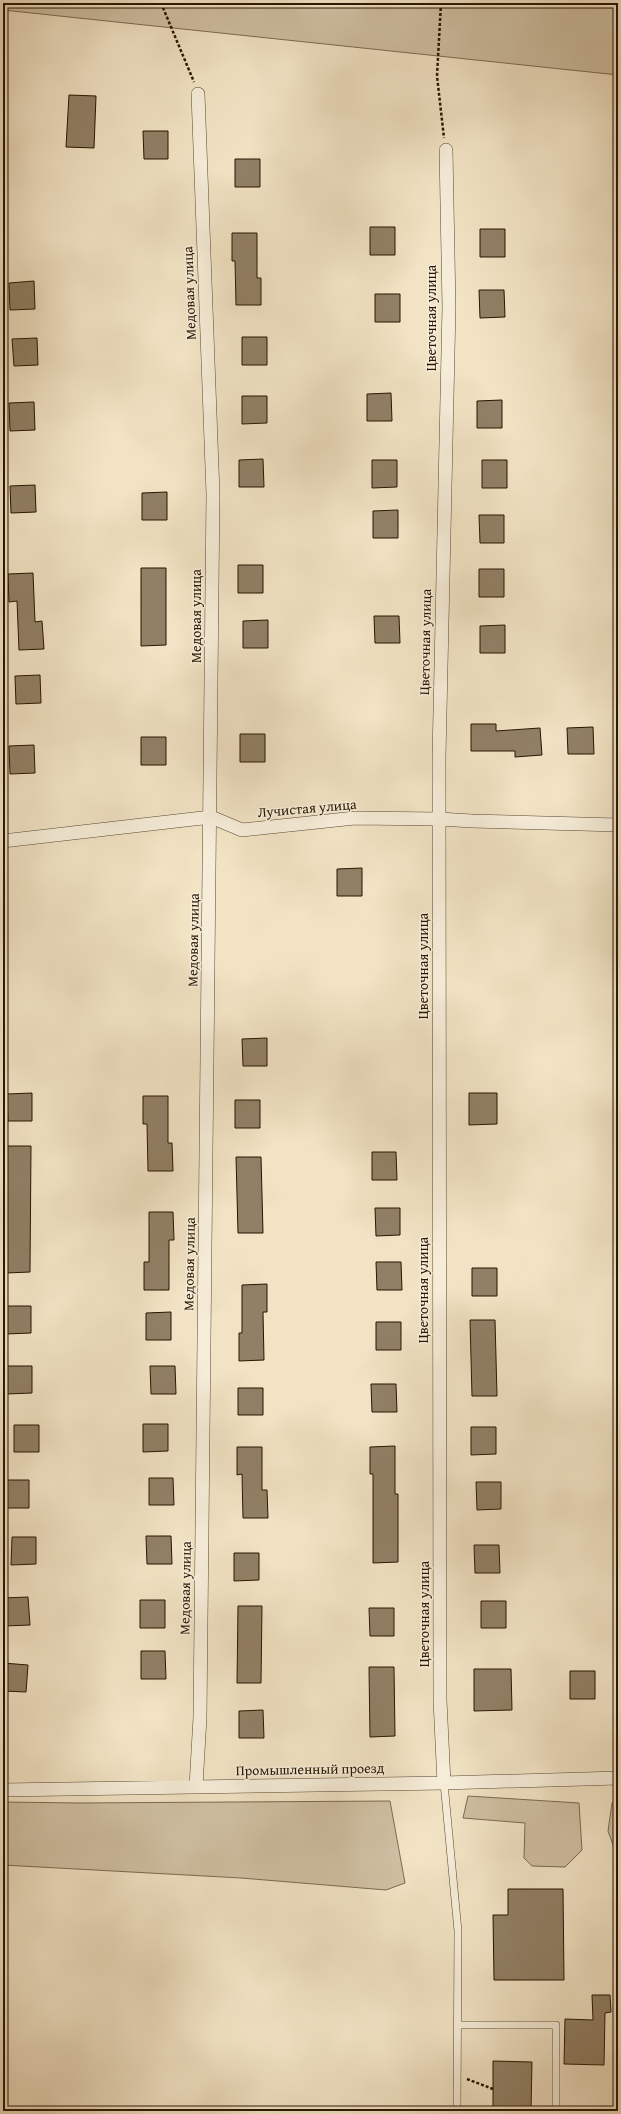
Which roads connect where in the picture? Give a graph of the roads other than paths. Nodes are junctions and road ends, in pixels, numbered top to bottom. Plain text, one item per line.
1 (198, 94) road end
2 (446, 150) road end
3 (211, 816) junction
4 (439, 818) junction
5 (618, 825) edge
6 (3, 841) edge
7 (618, 1778) edge
8 (444, 1783) junction
9 (196, 1786) junction
10 (3, 1790) edge
11 (457, 2025) junction
12 (456, 2111) edge
13 (556, 2111) edge

1 - 3 street, Медовая улица
2 - 4 street, Цветочная улица
3 - 4 street, Лучистая улица
3 - 6 street
3 - 9 street, Медовая улица
4 - 5 street, Лучистая улица
4 - 8 street, Цветочная улица
7 - 8 street, Промышленный проезд
8 - 9 street, Промышленный проезд
8 - 11 lane
9 - 10 street, Промышленный проезд
11 - 12 lane
11 - 13 lane

